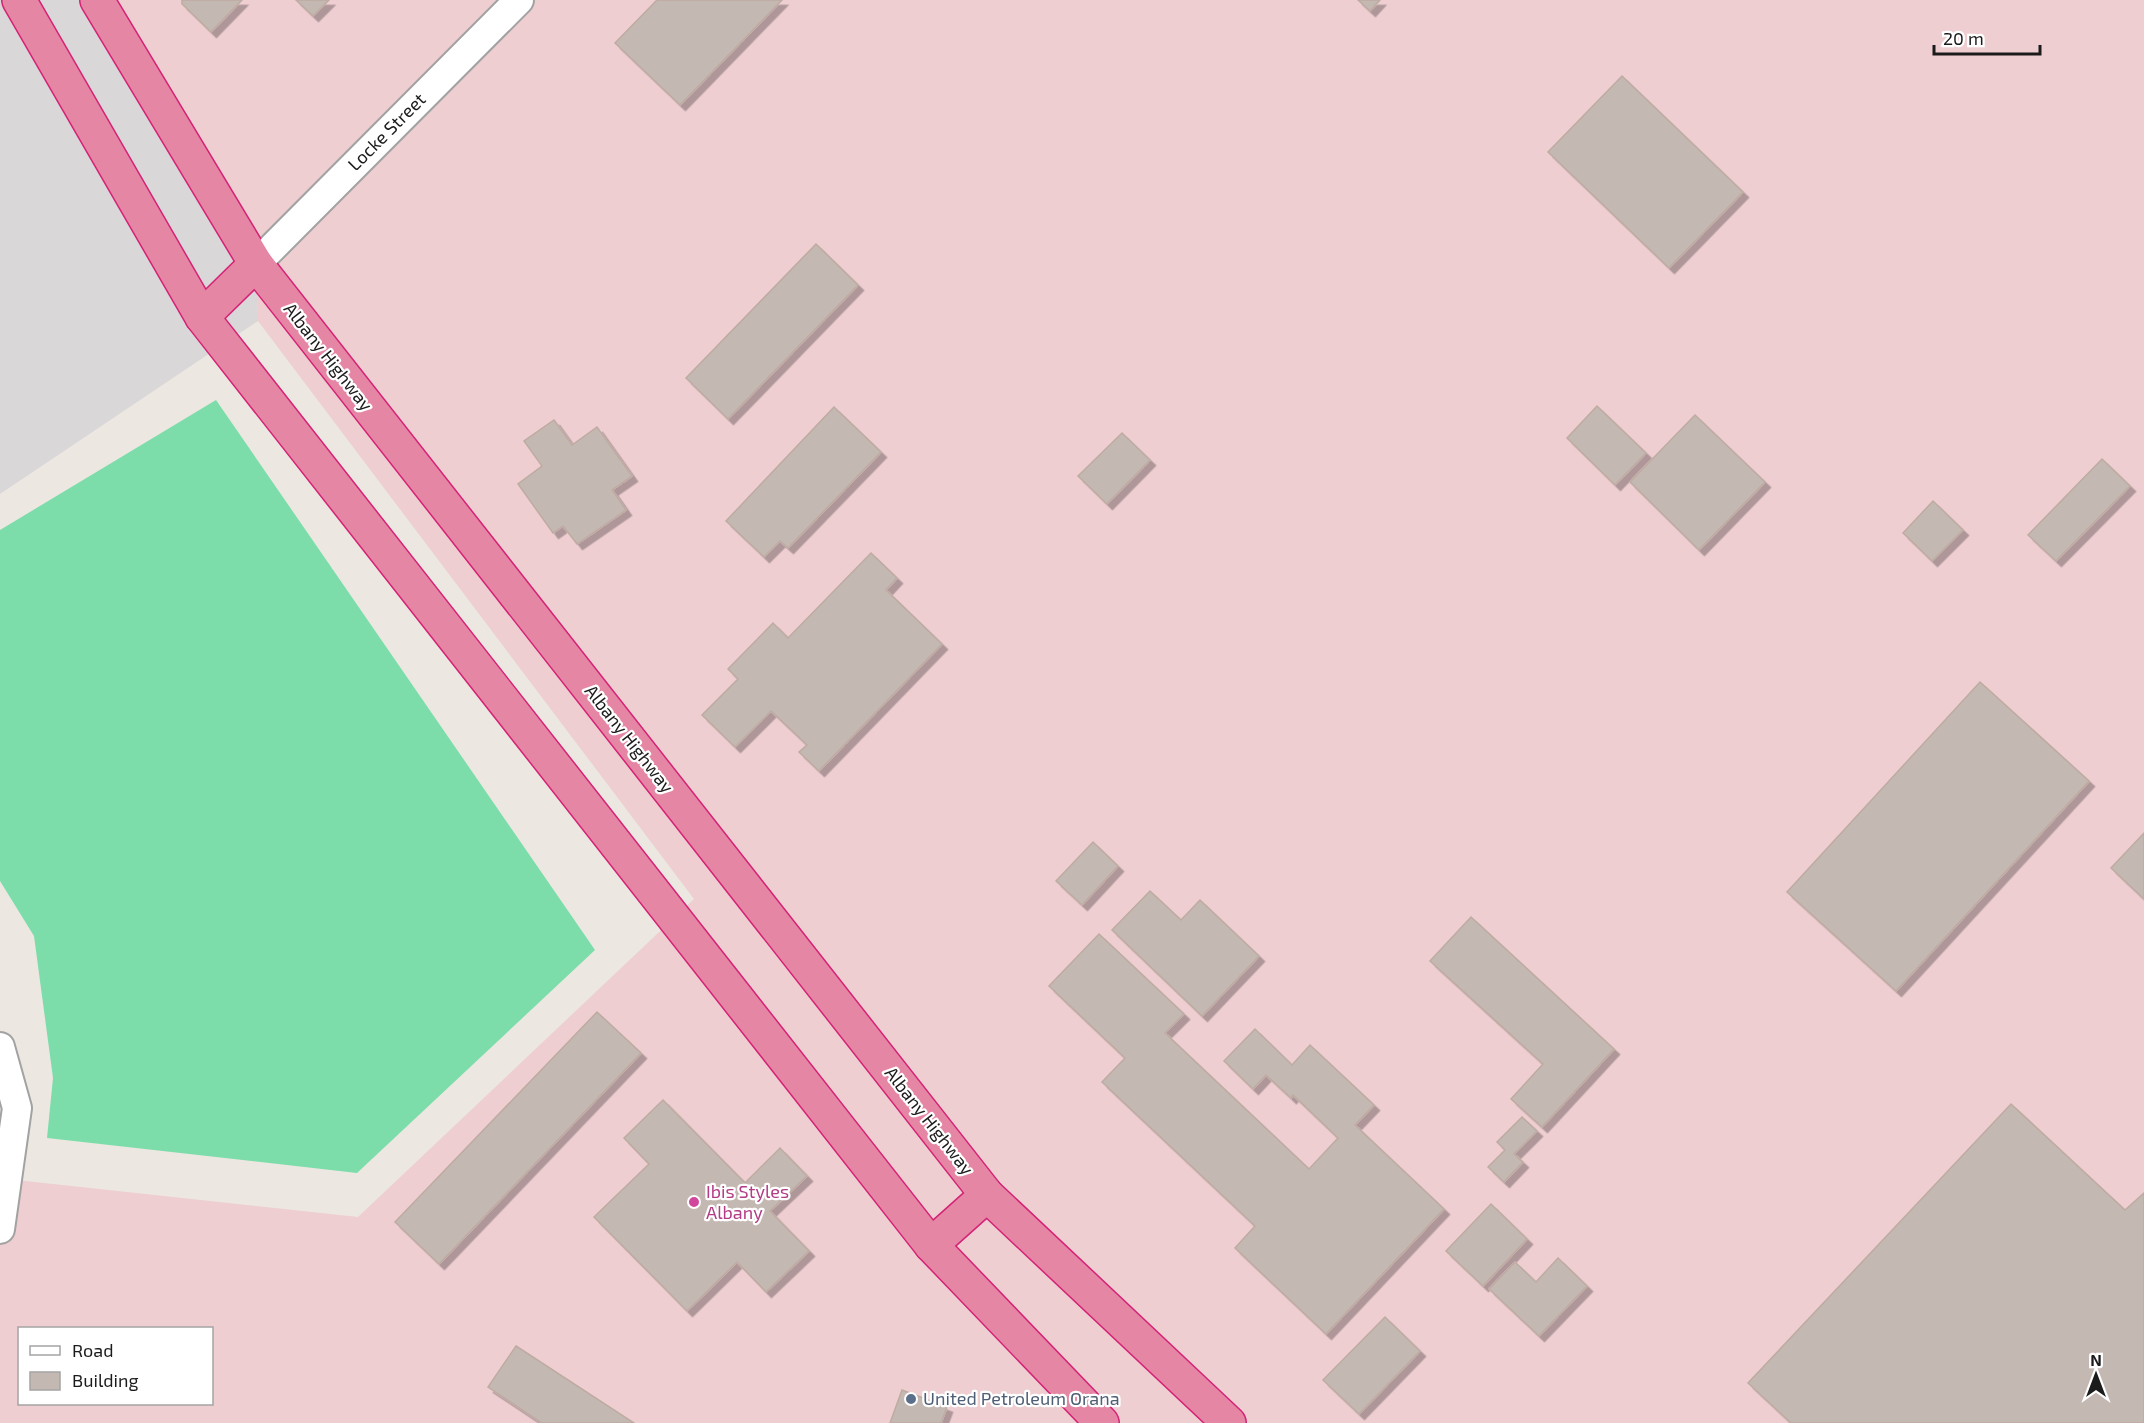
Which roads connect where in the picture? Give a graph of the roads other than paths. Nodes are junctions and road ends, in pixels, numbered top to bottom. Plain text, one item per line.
1 (19, 0) edge
2 (97, 0) edge
3 (519, 0) edge
4 (255, 264) junction
5 (202, 317) junction
6 (0, 1047) edge
7 (987, 1194) junction
8 (0, 1229) edge
9 (931, 1245) junction
10 (1102, 1423) edge
11 (1228, 1423) edge

1 - 5 highway
2 - 4 highway, Albany Highway
3 - 4 street, Locke Street
4 - 5 highway
4 - 7 highway, Albany Highway
5 - 9 highway
6 - 8 street
7 - 9 highway
7 - 11 highway, Albany Highway
9 - 10 highway

